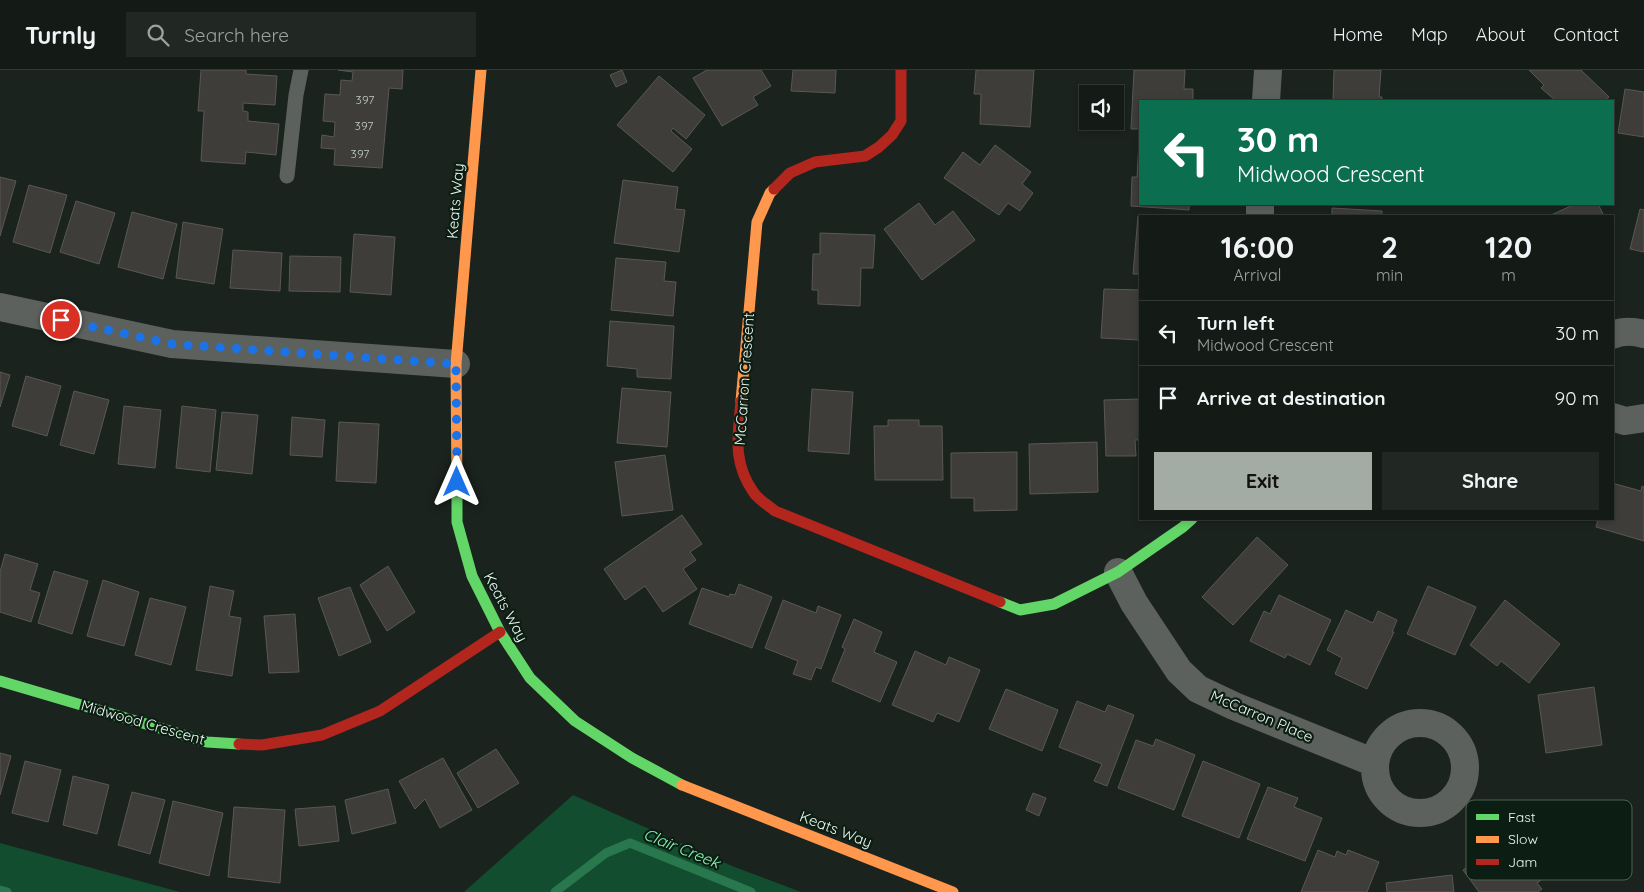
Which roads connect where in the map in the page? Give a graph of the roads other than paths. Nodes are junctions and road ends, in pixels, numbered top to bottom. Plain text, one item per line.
1 (301, 70) edge
2 (481, 70) edge
3 (901, 70) edge
4 (1268, 70) edge
5 (1266, 100) edge
6 (287, 176) dead end
7 (0, 307) edge
8 (1614, 334) edge
9 (1644, 334) edge
10 (456, 364) junction
11 (1614, 418) edge
12 (1644, 418) edge
13 (1191, 520) edge
14 (1118, 572) junction
15 (500, 632) junction
16 (0, 681) edge
17 (1375, 762) dead end
18 (954, 892) edge

1 - 6 lane
2 - 10 street, Keats Way
3 - 14 street, McCarron Crescent
4 - 5 street
7 - 10 street
8 - 9 street
10 - 15 street, Keats Way
11 - 12 street
13 - 14 street, McCarron Crescent
14 - 17 street, McCarron Place
15 - 16 street, Midwood Crescent
15 - 18 street, Keats Way

